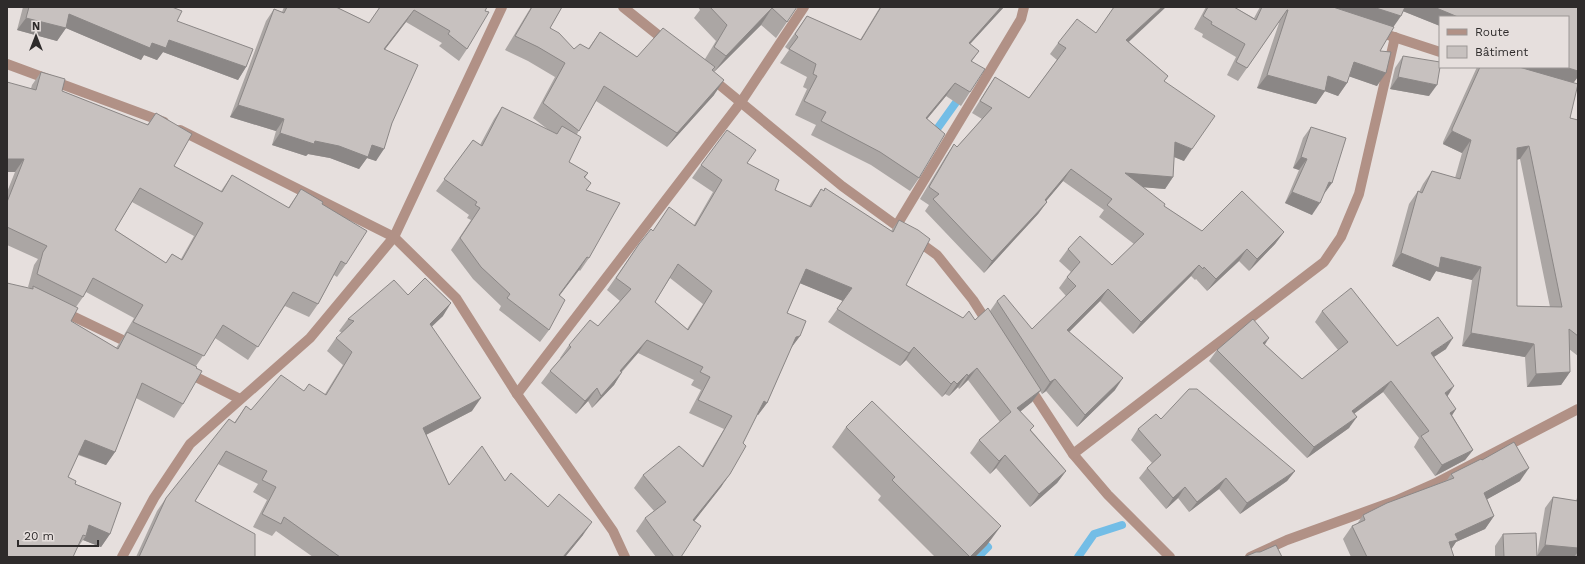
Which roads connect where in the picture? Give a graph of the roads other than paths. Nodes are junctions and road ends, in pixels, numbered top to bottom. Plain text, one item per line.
1 (502, 7) edge
2 (623, 7) edge
3 (804, 7) edge
4 (1024, 7) edge
5 (1375, 31) edge
6 (1395, 37) junction
7 (678, 52) edge
8 (1439, 52) edge
9 (7, 64) edge
10 (703, 72) edge
11 (741, 102) junction
12 (897, 225) junction
13 (394, 238) junction
14 (50, 305) edge
15 (995, 334) edge
16 (143, 350) edge
17 (179, 368) edge
18 (1021, 374) edge
19 (516, 394) junction
20 (240, 399) junction
21 (1578, 408) edge
22 (1073, 454) junction
23 (122, 557) edge
24 (625, 557) edge
25 (1170, 557) edge
26 (1250, 557) edge

1 - 13 street
2 - 7 street
3 - 11 street
4 - 12 street
5 - 6 street
6 - 8 street
6 - 22 street
9 - 13 street
10 - 11 street
11 - 12 street
11 - 19 street
12 - 15 street
13 - 19 street
13 - 20 street
14 - 16 street
17 - 20 street
18 - 22 street
19 - 24 street
20 - 23 street
21 - 26 street
22 - 25 street

